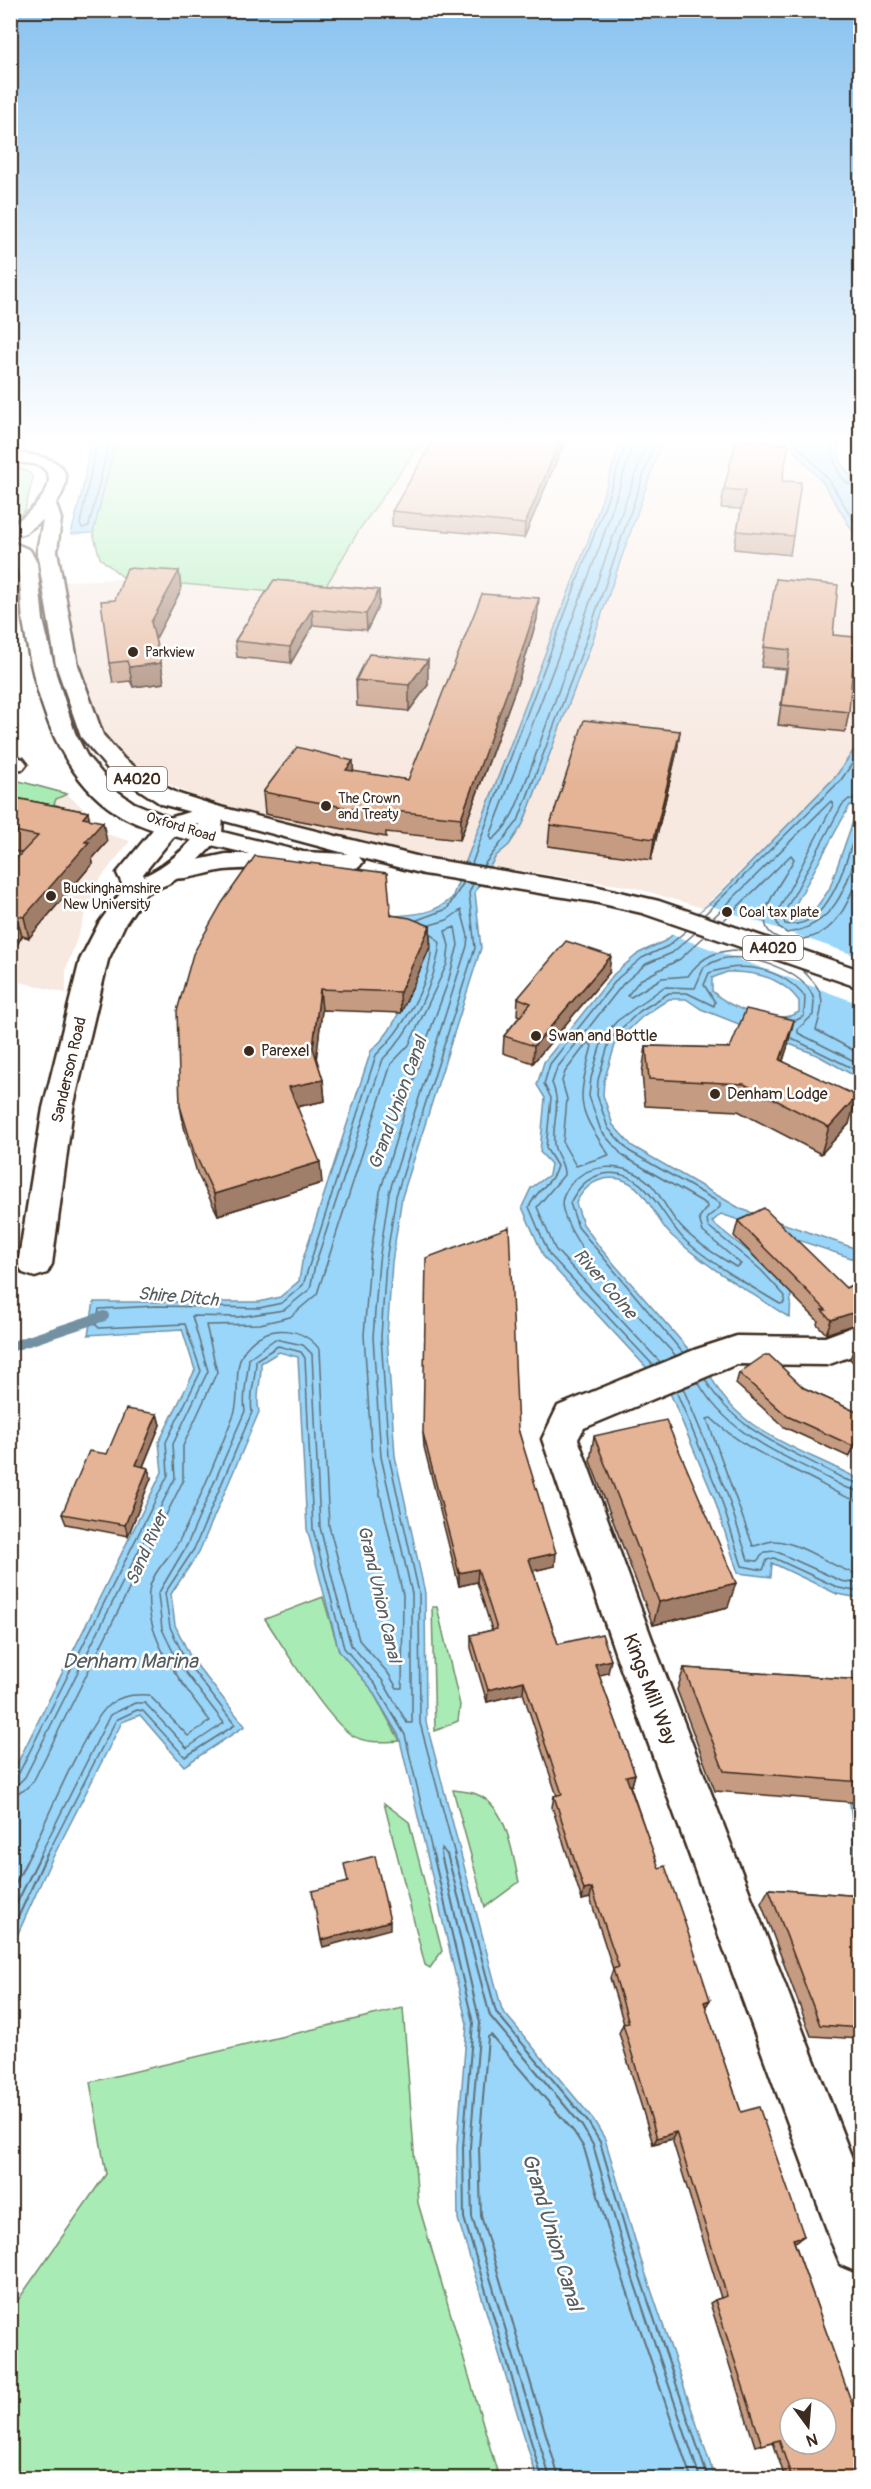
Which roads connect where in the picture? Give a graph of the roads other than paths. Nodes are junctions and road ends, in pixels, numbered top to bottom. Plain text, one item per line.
1 (20, 552) edge
2 (47, 552) edge
3 (211, 824) junction
4 (169, 826) junction
5 (303, 860) junction
6 (424, 866) junction
7 (173, 872) junction
8 (137, 888) junction
9 (861, 979) edge
10 (35, 1264) dead end
11 (861, 1338) edge
12 (861, 2246) edge

1 - 4 main road, Oxford Road / A4020
2 - 3 main road, Oxford Road / A4020
3 - 4 main road
3 - 5 main road, Oxford Road / A4020
3 - 6 main road, Oxford Road / A4020
3 - 7 main road
4 - 8 main road
5 - 6 main road, Oxford Road / A4020
5 - 7 main road
6 - 9 main road, Oxford Road / A4020
7 - 8 main road
8 - 10 main road, Sanderson Road
11 - 12 main road, Kings Mill Way

